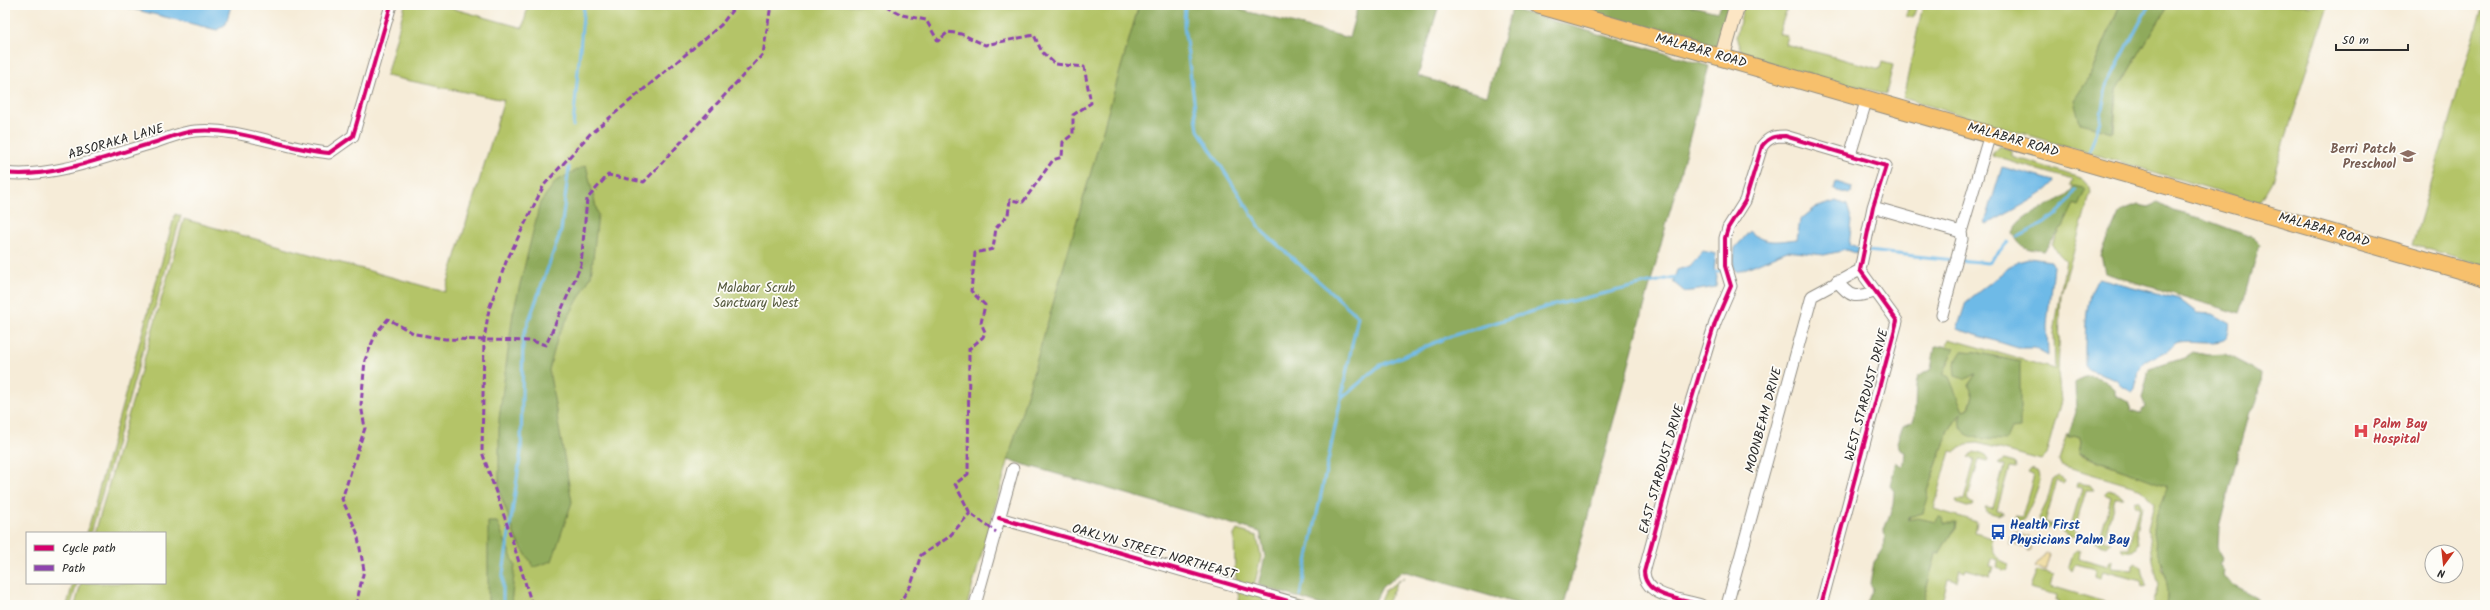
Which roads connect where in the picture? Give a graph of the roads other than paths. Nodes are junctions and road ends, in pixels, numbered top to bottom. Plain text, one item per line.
1 (391, 5) edge
2 (1539, 5) edge
3 (1737, 5) edge
4 (1722, 57) junction
5 (1867, 98) junction
6 (1990, 134) junction
7 (1850, 155) junction
8 (5, 173) edge
9 (1873, 207) junction
10 (1961, 232) junction
11 (1860, 270) junction
12 (2485, 277) edge
13 (1837, 281) junction
14 (1874, 292) junction
15 (1942, 315) dead end
16 (1012, 470) dead end
17 (1000, 518) junction
18 (975, 605) edge
19 (1302, 605) edge
20 (1701, 605) edge
21 (1727, 605) edge
22 (1821, 605) edge

1 - 8 street, ABSORAKA LANE
2 - 4 main road, MALABAR ROAD
3 - 4 street
4 - 5 main road, MALABAR ROAD
5 - 6 main road, MALABAR ROAD
5 - 7 street
6 - 10 street
6 - 12 main road, MALABAR ROAD
7 - 9 street
7 - 20 street, EAST STARDUST DRIVE
9 - 10 street
9 - 11 street
10 - 15 street
11 - 13 street, MOONBEAM DRIVE
11 - 14 street, WEST STARDUST DRIVE
13 - 14 street
13 - 21 street, MOONBEAM DRIVE
14 - 22 street, WEST STARDUST DRIVE
16 - 17 street
17 - 18 street
17 - 19 street, OAKLYN STREET NORTHEAST

